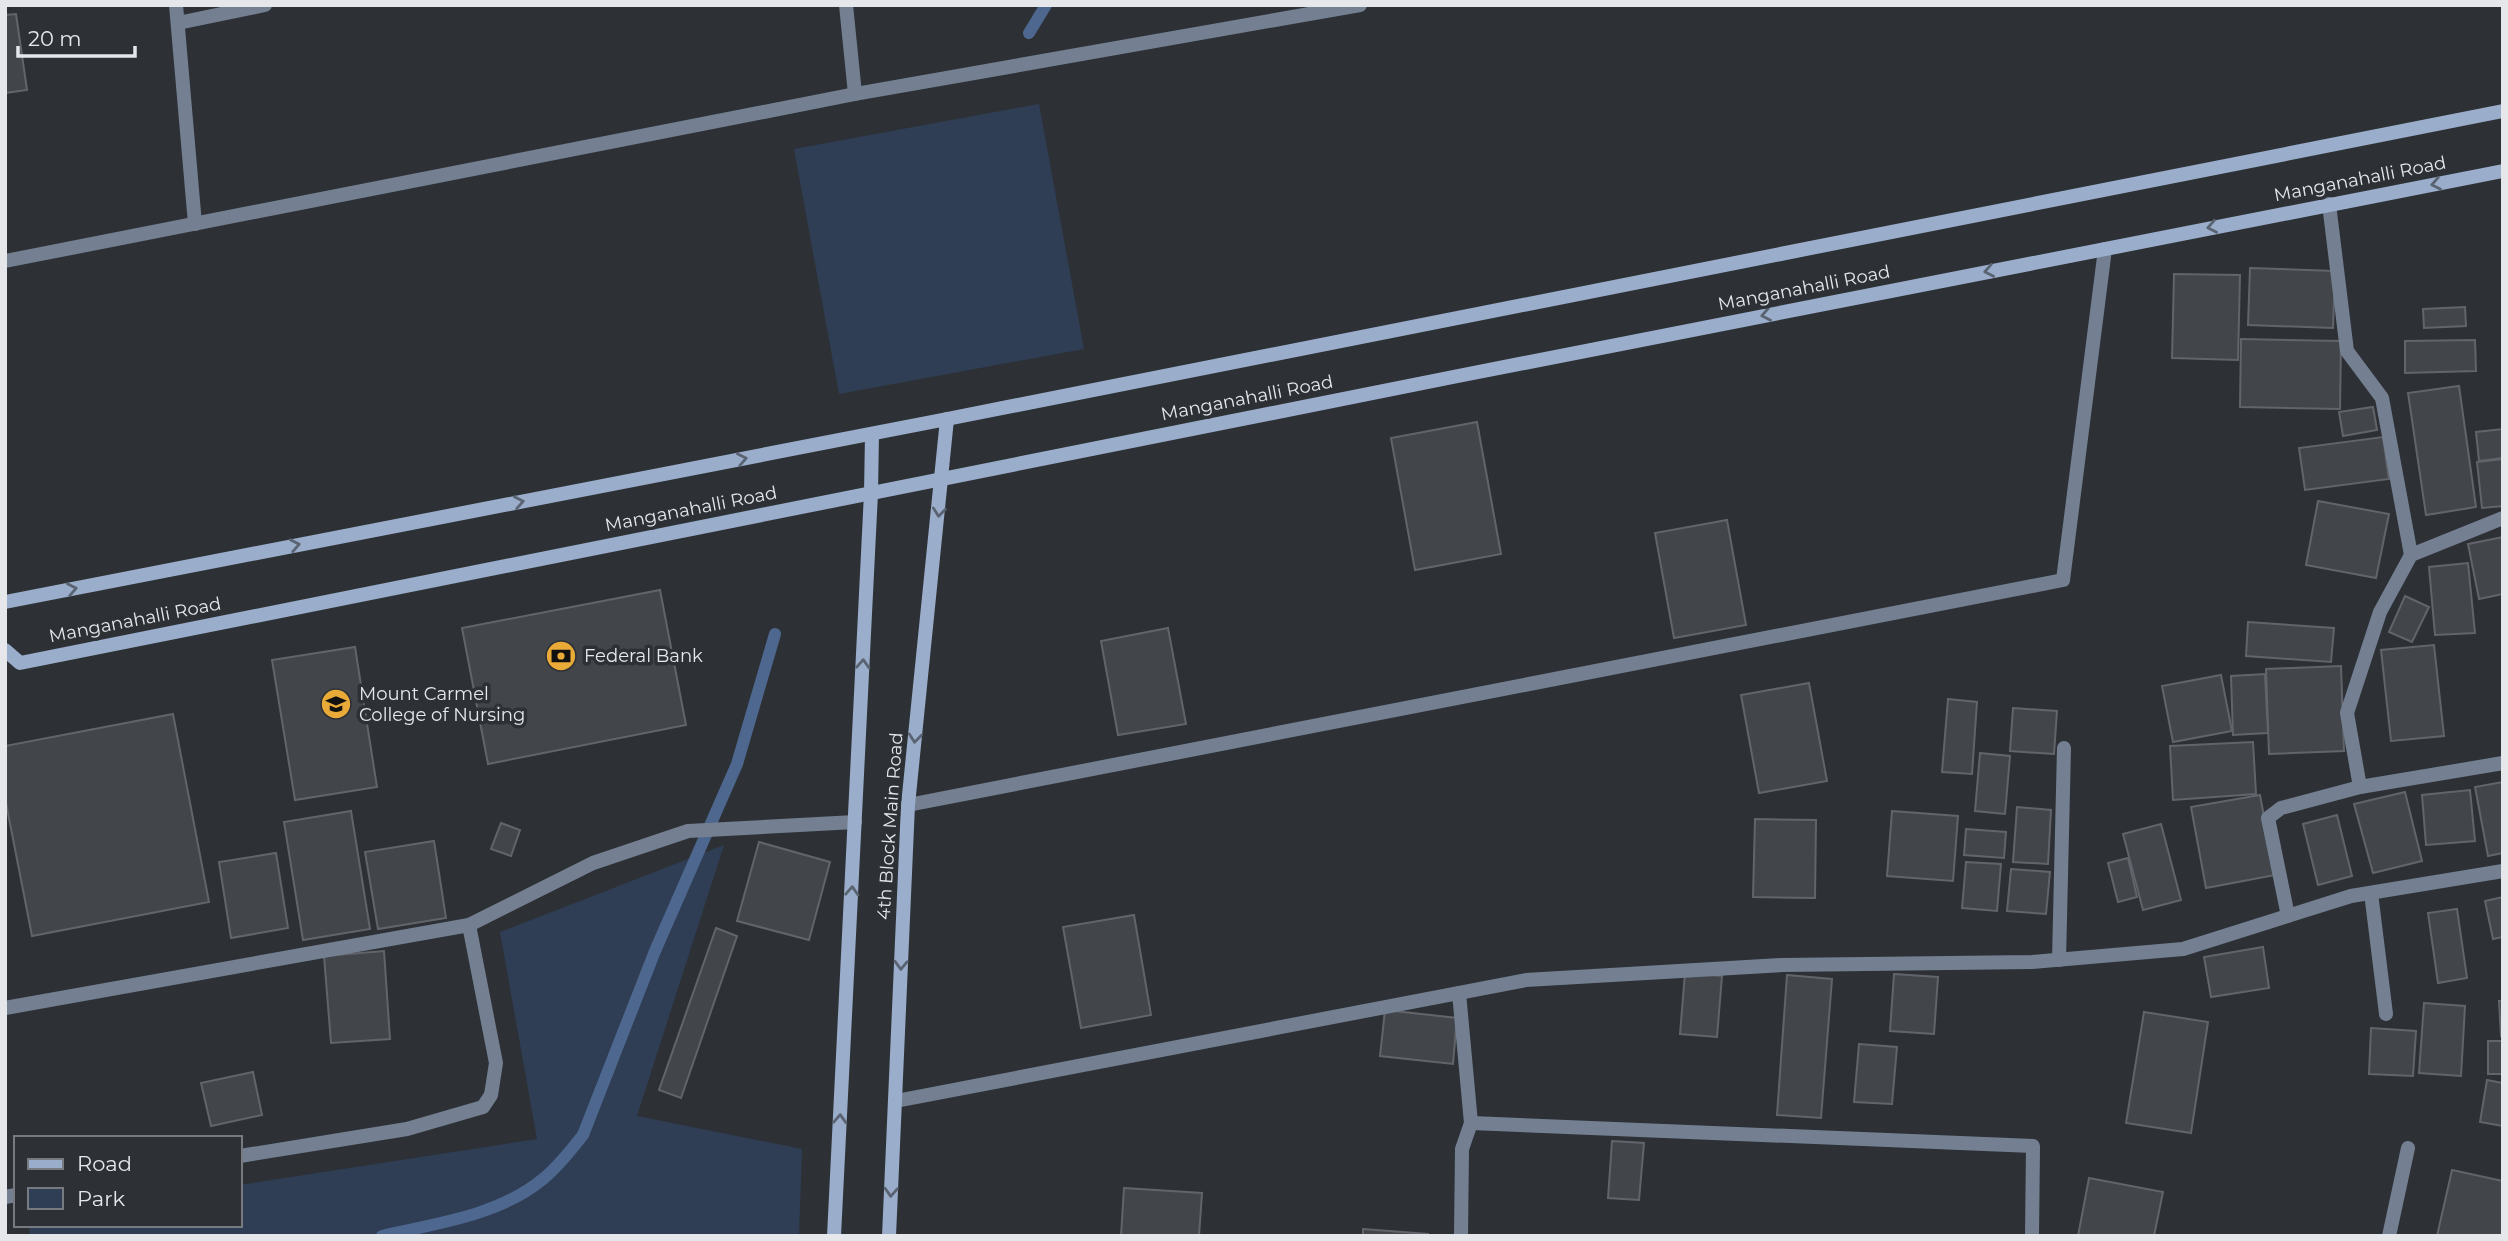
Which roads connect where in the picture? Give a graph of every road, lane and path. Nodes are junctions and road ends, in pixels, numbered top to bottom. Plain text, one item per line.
1 (176, 5) edge
2 (265, 5) edge
3 (846, 5) edge
4 (1360, 5) edge
5 (178, 23) junction
6 (855, 94) junction
7 (2503, 111) edge
8 (2503, 170) edge
9 (2329, 204) junction
10 (195, 224) junction
11 (2105, 248) junction
12 (5, 261) edge
13 (947, 419) junction
14 (872, 434) junction
15 (942, 478) junction
16 (871, 493) junction
17 (2503, 518) edge
18 (2411, 555) junction
19 (5, 602) edge
20 (5, 650) edge
21 (2064, 748) dead end
22 (2503, 763) edge
23 (2360, 787) junction
24 (908, 806) junction
25 (855, 822) junction
26 (2503, 872) edge
27 (2371, 893) junction
28 (2288, 916) junction
29 (469, 925) junction
30 (2059, 960) junction
31 (1459, 993) junction
32 (5, 1008) edge
33 (2386, 1014) dead end
34 (895, 1101) junction
35 (1471, 1123) junction
36 (2408, 1149) dead end
37 (242, 1156) edge
38 (834, 1236) edge
39 (889, 1236) edge
40 (1461, 1236) edge
41 (2032, 1236) edge
42 (2389, 1236) edge

1 - 5 street
2 - 5 street
3 - 6 street
4 - 6 street
5 - 10 street
6 - 10 street
7 - 13 street
8 -> 9 street, Manganahalli Road
9 -> 11 street, Manganahalli Road
9 - 18 street
10 - 12 street
11 -> 15 street, Manganahalli Road
11 - 24 street
13 - 14 street
13 - 15 street, 4th Block Main Road
14 - 16 street, 4th Block Main Road
19 -> 14 street
15 - 16 street, Manganahalli Road
15 -> 24 street, 4th Block Main Road
16 - 20 street, Manganahalli Road
25 -> 16 street, 4th Block Main Road
17 - 18 street
18 - 23 street
21 - 30 street
22 - 23 street
23 - 28 street
24 -> 34 street, 4th Block Main Road
25 - 29 street
38 -> 25 street, 4th Block Main Road
26 - 27 street
27 - 28 street
27 - 33 street
28 - 30 street
29 - 32 street
29 - 37 street
30 - 31 street
31 - 34 street
31 - 35 street
34 -> 39 street, 4th Block Main Road
35 - 40 street
35 - 41 street
36 - 42 street

